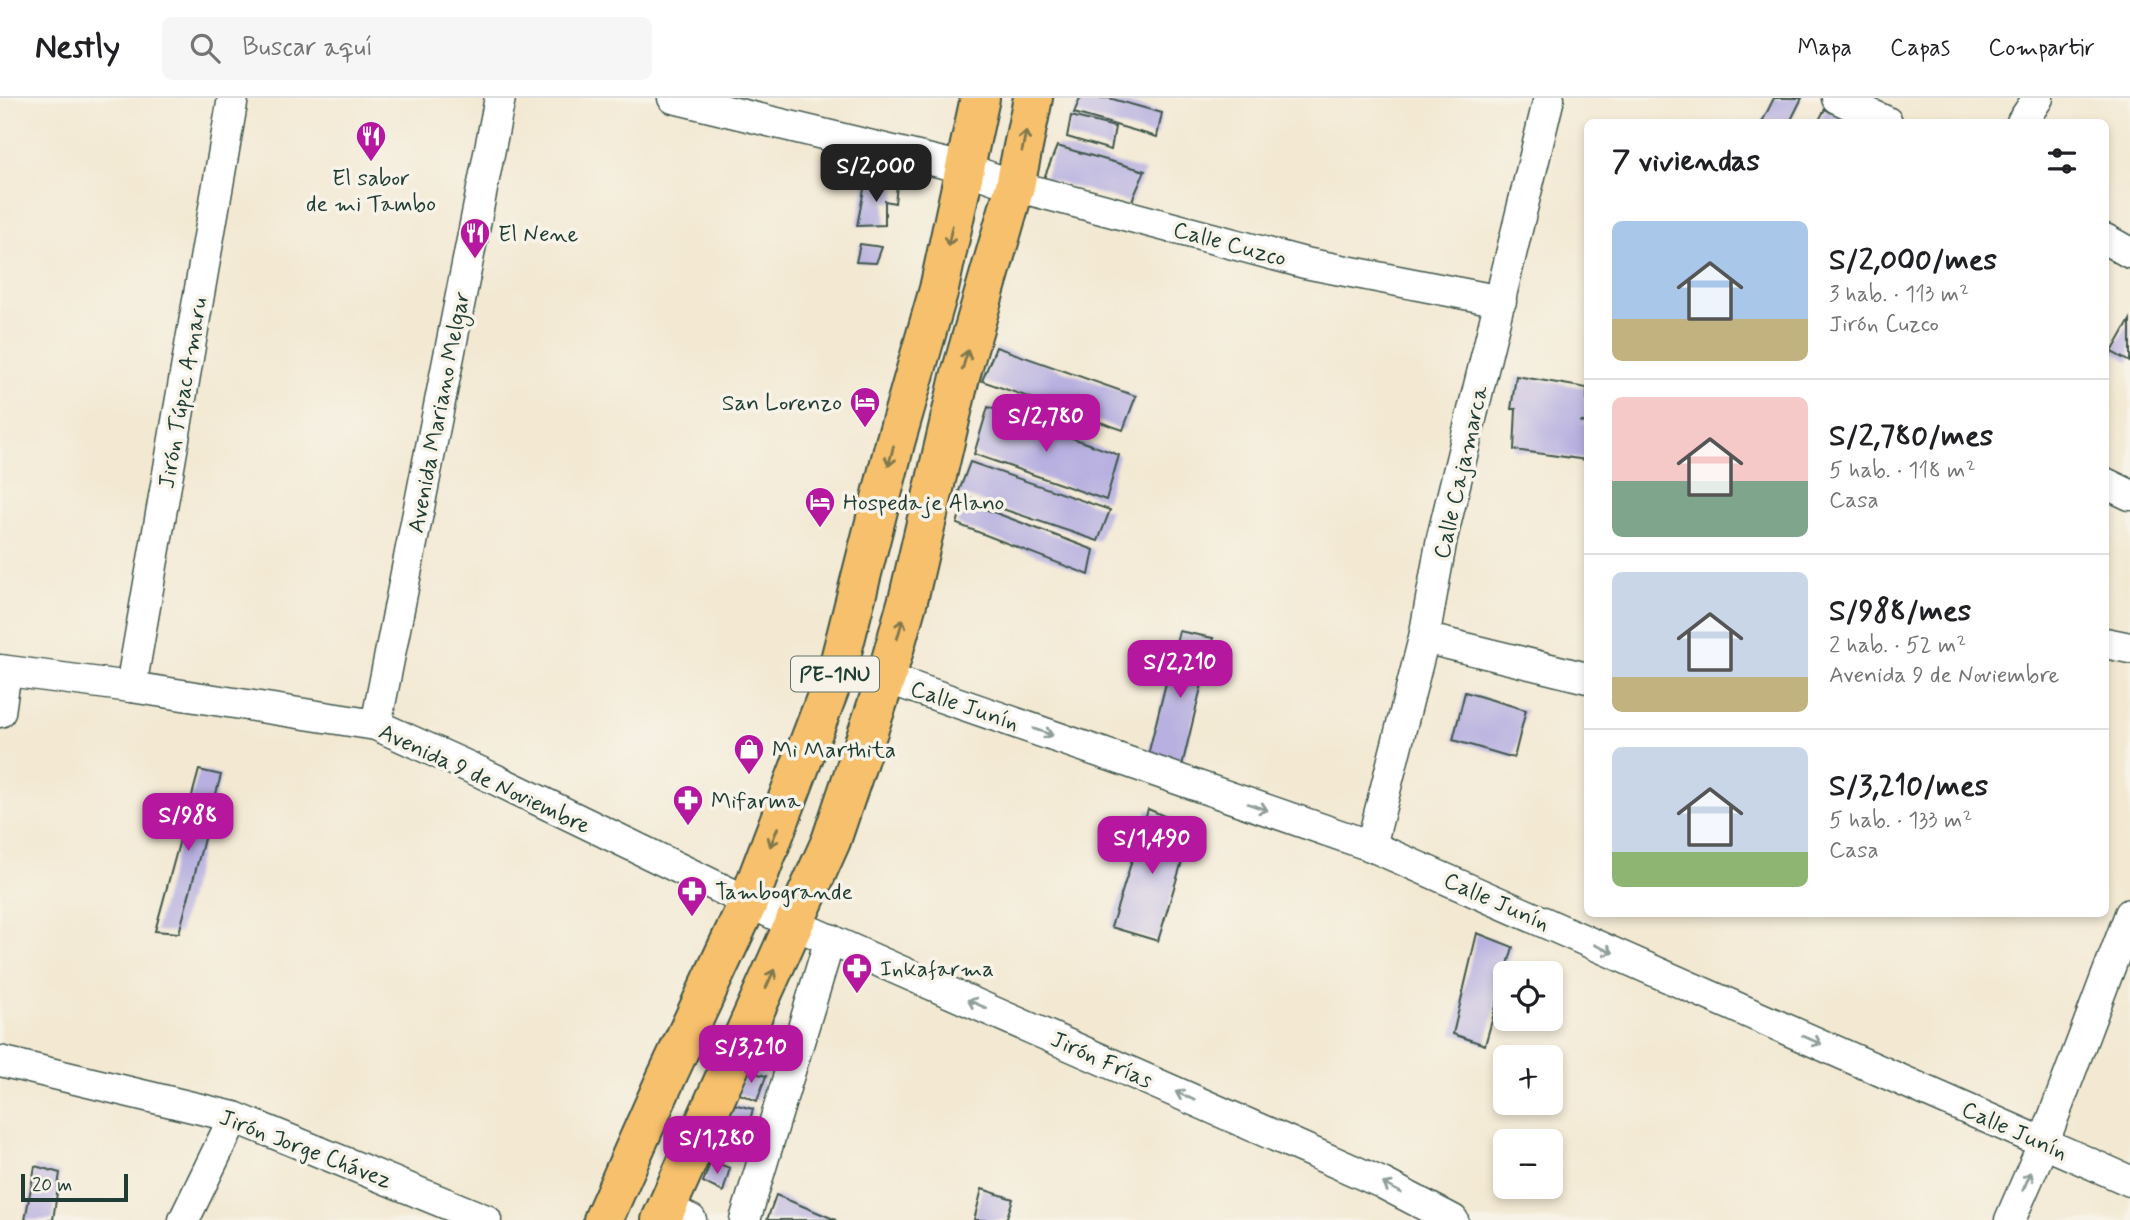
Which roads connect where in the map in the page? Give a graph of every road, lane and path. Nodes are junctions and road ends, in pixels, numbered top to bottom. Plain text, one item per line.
1 (233, 98) edge
2 (500, 98) edge
3 (673, 98) edge
4 (980, 98) edge
5 (1033, 98) edge
6 (1549, 98) edge
7 (1837, 98) edge
8 (2038, 98) edge
9 (1881, 119) edge
10 (2024, 119) edge
11 (964, 168) junction
12 (1015, 186) junction
13 (2109, 241) edge
14 (2130, 253) edge
15 (1501, 301) junction
16 (2109, 485) edge
17 (2130, 495) edge
18 (1424, 638) junction
19 (2109, 644) edge
20 (2130, 648) edge
21 (3, 671) edge
22 (1584, 677) edge
23 (886, 678) junction
24 (131, 687) junction
25 (0, 712) edge
26 (376, 726) junction
27 (1371, 846) junction
28 (748, 903) junction
29 (2130, 914) edge
30 (794, 924) junction
31 (830, 939) junction
32 (0, 1061) edge
33 (234, 1117) junction
34 (2044, 1142) junction
35 (2130, 1181) edge
36 (673, 1216) edge
37 (184, 1220) edge
38 (486, 1220) edge
39 (603, 1220) edge
40 (746, 1220) edge
41 (1453, 1220) edge
42 (2010, 1220) edge

1 - 24 street, Jirón Túpac Amaru
2 - 26 street, Avenida Mariano Melgar
3 - 11 street, Calle Cuzco
4 - 11 main road, PE-1NU
12 -> 5 main road, PE-1NU
6 - 15 street, Calle Cajamarca
7 - 9 street
8 - 10 street
11 - 12 street, Calle Cuzco
11 -> 28 main road, PE-1NU
12 - 15 street, Calle Cuzco
23 -> 12 main road, PE-1NU
13 - 14 street
15 - 18 street, Calle Cajamarca
16 - 17 street
18 - 22 street
18 - 27 street, Calle Cajamarca
19 - 20 street
21 - 24 street, Avenida 9 de Noviembre
21 - 25 street
23 -> 27 street, Calle Junín
23 - 30 main road, PE-1NU
24 - 26 street, Avenida 9 de Noviembre
26 - 28 street, Avenida 9 de Noviembre
27 -> 34 street, Calle Junín
28 - 30 street, Jirón Frías
28 - 39 main road, PE-1NU
29 - 34 street
30 - 31 street, Jirón Frías
36 -> 30 main road, PE-1NU
31 - 40 street
41 -> 31 street, Jirón Frías
32 - 33 street, Jirón Jorge Chávez
33 - 37 street
33 - 38 street, Jirón Jorge Chávez
34 - 35 street, Calle Junín
42 -> 34 street

